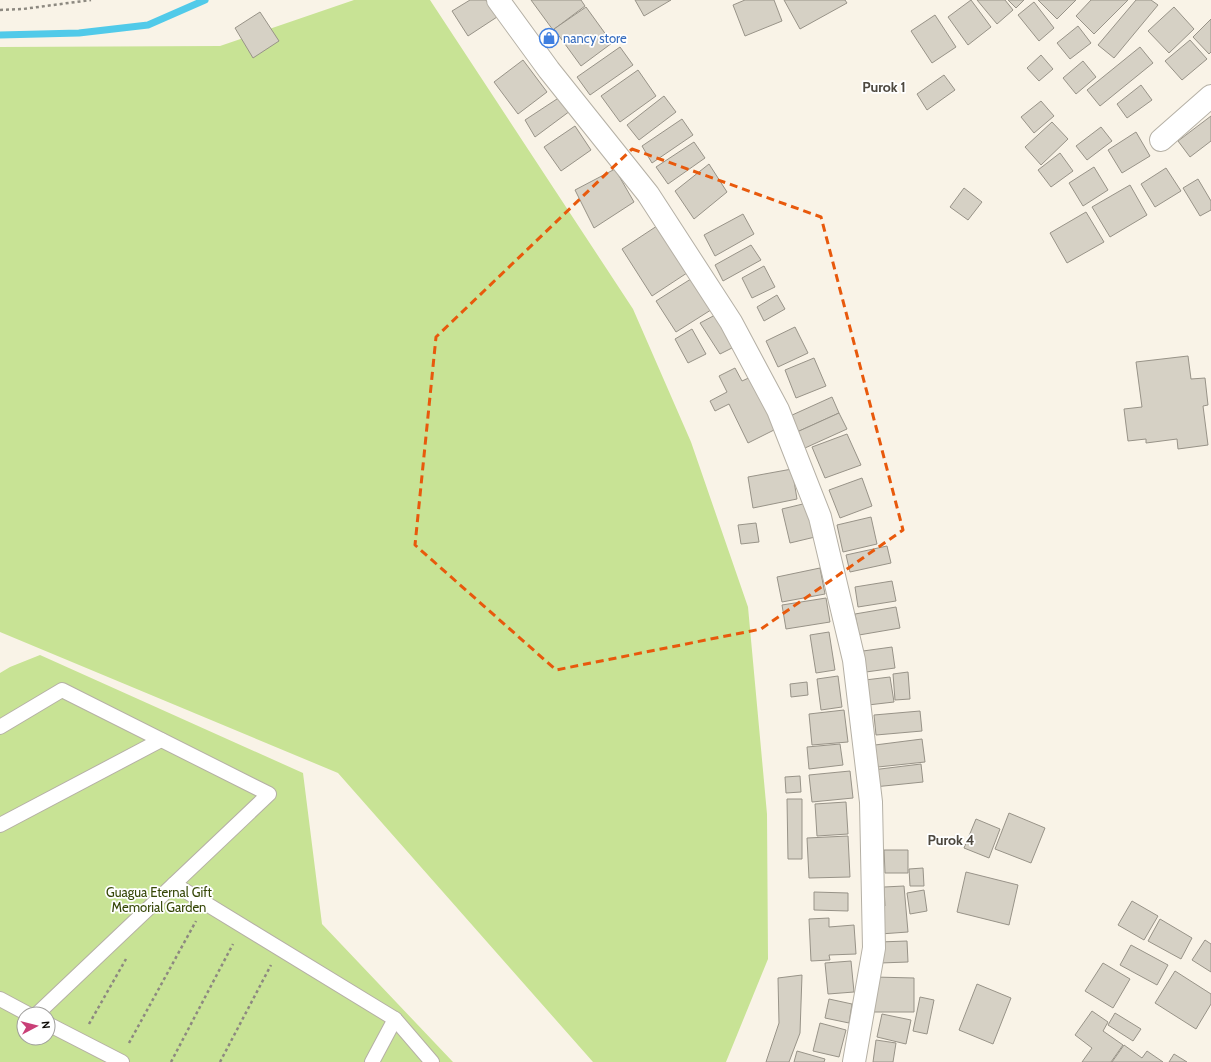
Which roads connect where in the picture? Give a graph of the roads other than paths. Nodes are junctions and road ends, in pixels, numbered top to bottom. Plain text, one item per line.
1 (498, 0) edge
2 (1211, 96) edge
3 (1161, 140) dead end
4 (0, 727) edge
5 (161, 740) junction
6 (0, 825) edge
7 (174, 884) junction
8 (0, 1000) edge
9 (44, 1006) edge
10 (16, 1008) edge
11 (395, 1019) junction
12 (56, 1028) edge
13 (121, 1061) edge
14 (372, 1062) edge
15 (432, 1062) edge
16 (854, 1062) edge

1 - 16 street
2 - 3 street
4 - 5 lane
5 - 6 lane
5 - 7 lane
7 - 9 lane
7 - 11 lane
8 - 10 lane
11 - 14 lane
11 - 15 lane
12 - 13 lane

